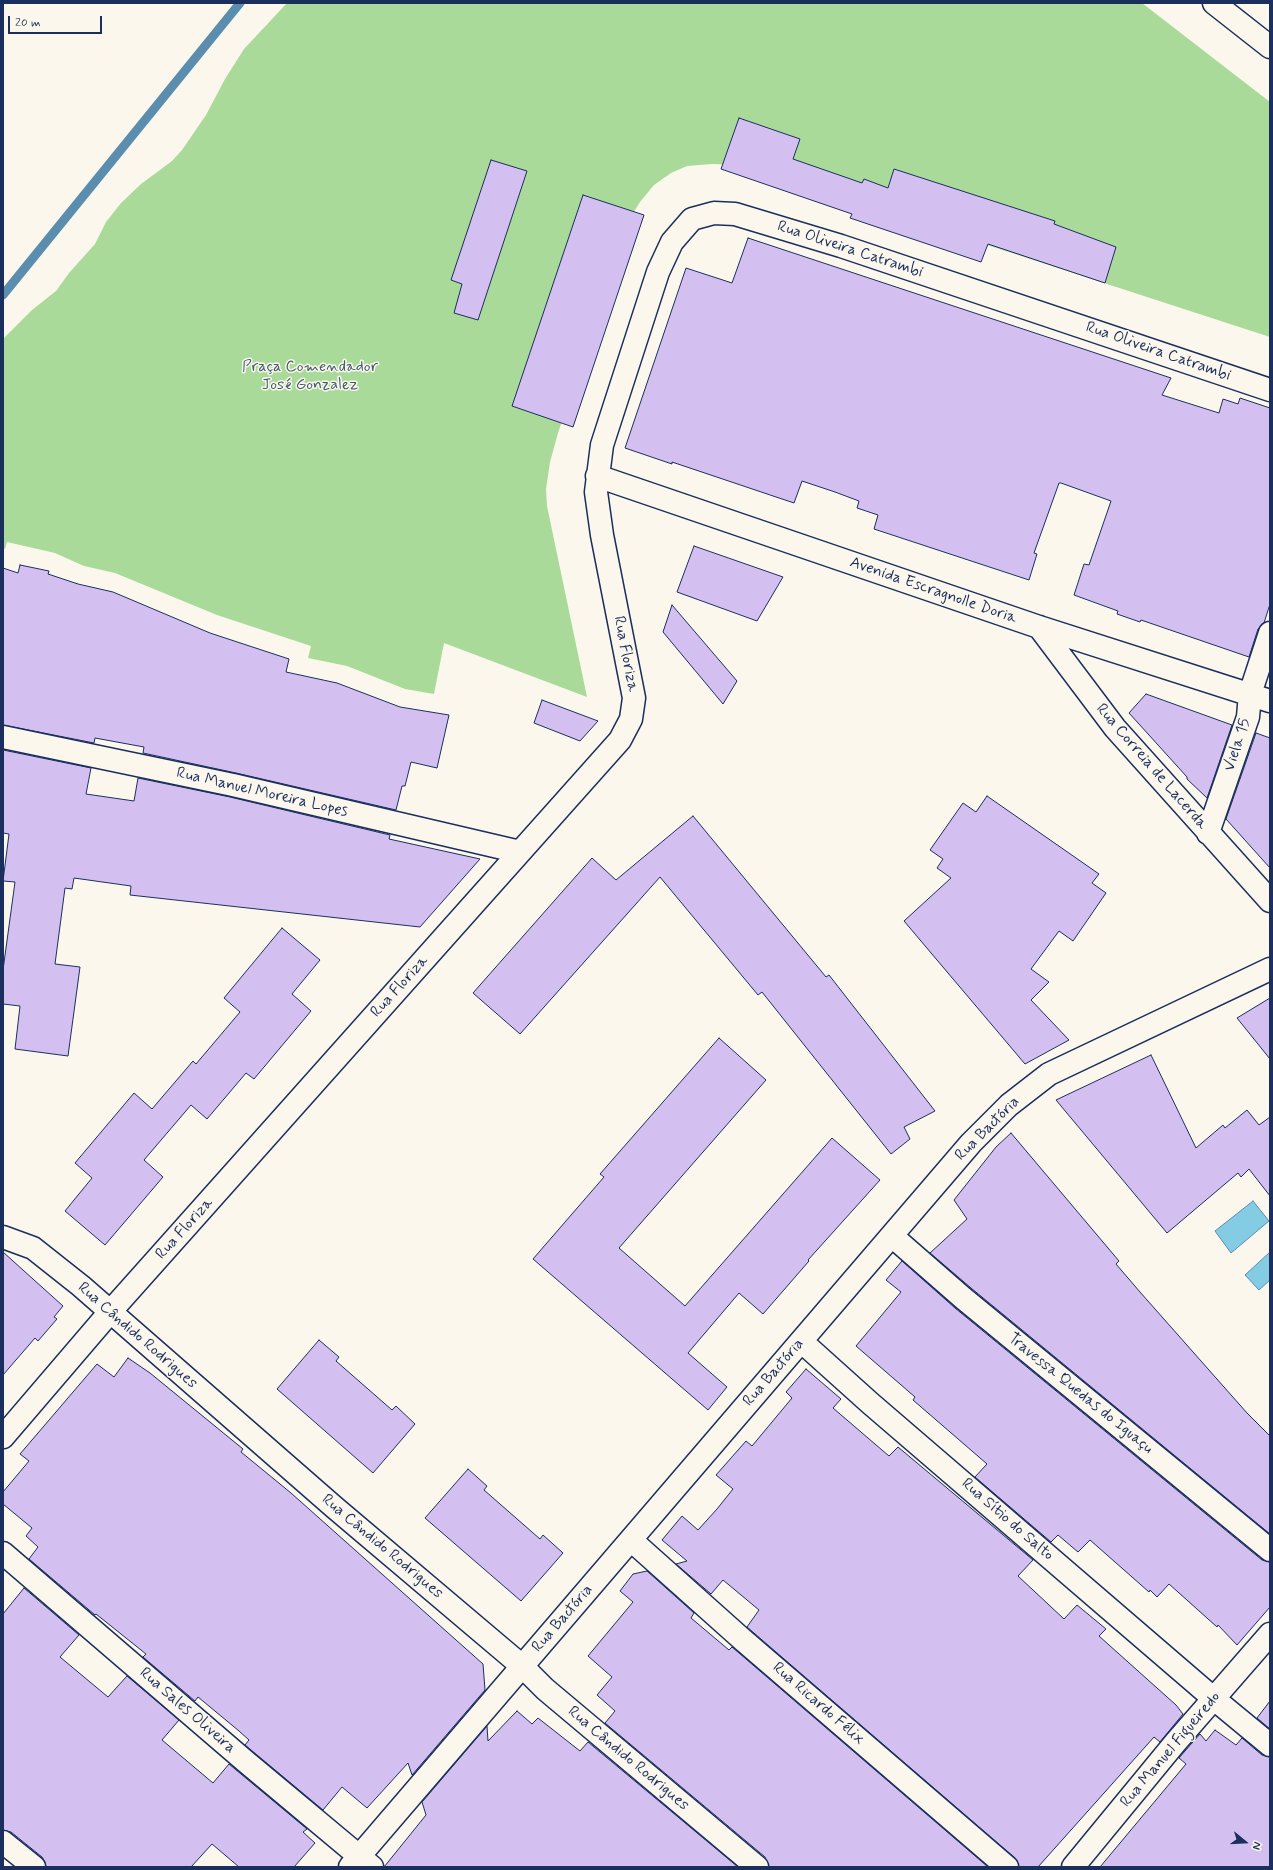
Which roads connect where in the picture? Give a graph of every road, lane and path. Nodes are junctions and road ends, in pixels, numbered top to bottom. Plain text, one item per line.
1 (1214, 3) edge
2 (1270, 47) edge
3 (1270, 390) edge
4 (597, 476) junction
5 (1038, 627) junction
6 (1270, 633) edge
7 (1250, 694) junction
8 (1270, 701) edge
9 (3, 737) edge
10 (1208, 833) junction
11 (520, 852) junction
12 (1270, 901) edge
13 (1270, 969) edge
14 (892, 1236) junction
15 (3, 1237) edge
16 (110, 1312) junction
17 (801, 1341) junction
18 (3, 1438) edge
19 (631, 1540) junction
20 (1270, 1550) edge
21 (3, 1553) edge
22 (1270, 1634) edge
23 (522, 1666) junction
24 (1213, 1698) junction
25 (1270, 1745) edge
26 (3, 1842) edge
27 (360, 1863) edge
28 (34, 1867) edge
29 (757, 1867) edge
30 (1006, 1867) edge
31 (1073, 1867) edge

1 - 2 street
3 - 4 street, Rua Oliveira Catrambi
4 - 5 street, Avenida Escragnolle Doria
4 - 11 street, Rua Floriza
5 - 7 street, Avenida Escragnolle Doria
5 - 10 street, Rua Correia de Lacerda
6 - 7 street, Viela 15
7 - 8 street, Avenida Escragnolle Doria
7 - 10 street, Viela 15
9 - 11 street, Rua Manuel Moreira Lopes
10 - 12 street, Rua Correia de Lacerda
11 - 16 street, Rua Floriza
13 - 14 street, Rua Bactória
14 - 17 street, Rua Bactória
14 - 20 street, Travessa Quedas do Iguaçu
15 - 16 street, Rua Cândido Rodrigues
16 - 18 street, Rua Floriza
16 - 23 street, Rua Cândido Rodrigues
17 - 19 street, Rua Bactória
17 - 24 street, Rua Sítio do Salto
19 - 23 street, Rua Bactória
19 - 30 street, Rua Ricardo Félix
21 - 27 street, Rua Sales Oliveira
22 - 24 street, Rua Manuel Figueiredo
23 - 27 street, Rua Bactória
23 - 29 street, Rua Cândido Rodrigues
24 - 25 street, Rua Sítio do Salto
24 - 31 street, Rua Manuel Figueiredo
26 - 28 street

